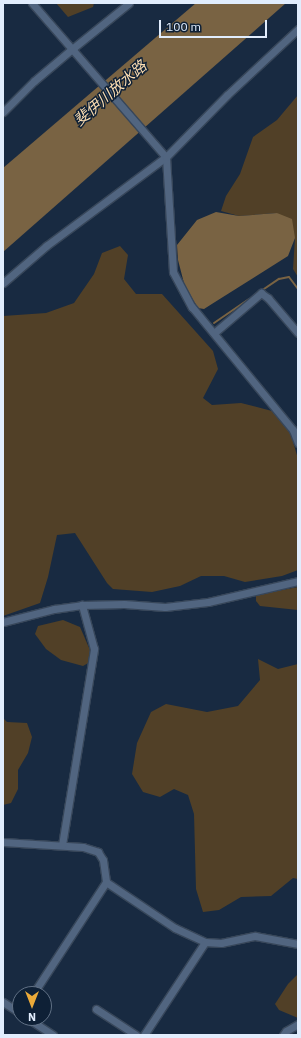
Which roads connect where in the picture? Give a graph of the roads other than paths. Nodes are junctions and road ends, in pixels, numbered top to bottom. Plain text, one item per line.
1 (32, 3) edge
2 (130, 3) edge
3 (298, 29) edge
4 (72, 49) junction
5 (3, 112) edge
6 (166, 157) junction
7 (3, 283) edge
8 (214, 333) junction
9 (298, 333) edge
10 (298, 443) edge
11 (298, 581) edge
12 (82, 605) junction
13 (3, 622) edge
14 (3, 842) edge
15 (62, 845) junction
16 (106, 882) junction
17 (205, 942) junction
18 (298, 944) edge
19 (38, 986) edge
20 (3, 1002) edge
21 (12, 1008) edge
22 (96, 1008) dead end
23 (298, 1024) edge
24 (39, 1026) edge
25 (53, 1035) edge
26 (136, 1035) edge
27 (144, 1035) edge
28 (283, 1035) edge

1 - 4 street
2 - 4 street
3 - 6 street
4 - 5 street
4 - 6 street
6 - 7 street
6 - 8 street
8 - 9 street
8 - 10 street
11 - 12 street
12 - 13 street
12 - 15 street
14 - 15 street
15 - 16 street
16 - 17 street
16 - 19 street
17 - 18 street
17 - 27 street
20 - 21 street
22 - 26 street
23 - 28 street
24 - 25 street

